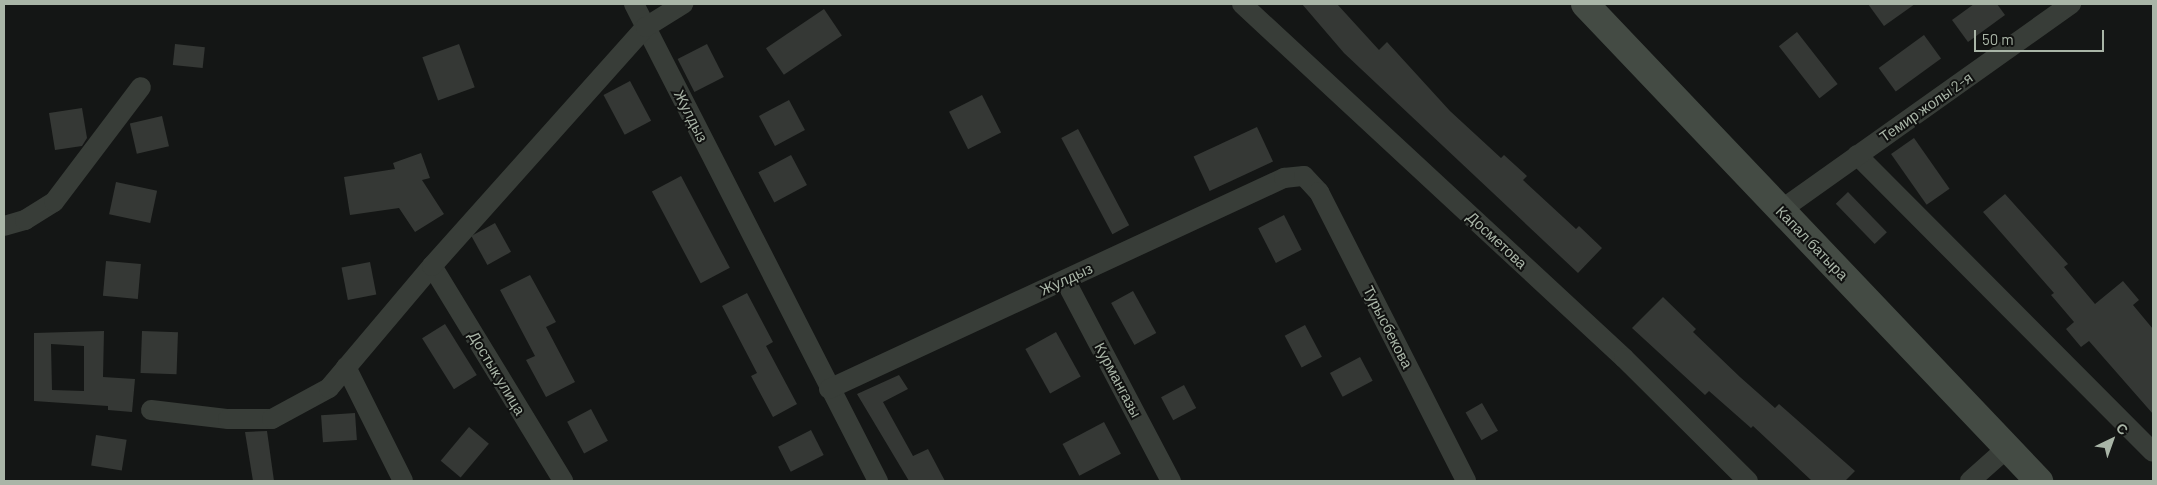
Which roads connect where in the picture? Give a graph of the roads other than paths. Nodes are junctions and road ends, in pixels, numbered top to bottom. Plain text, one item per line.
1 (634, 4) edge
2 (683, 4) edge
3 (1242, 4) edge
4 (1585, 4) edge
5 (2070, 4) edge
6 (646, 28) junction
7 (141, 88) dead end
8 (1858, 155) junction
9 (1304, 176) joint
10 (1781, 210) junction
11 (4, 226) edge
12 (432, 266) junction
13 (1064, 280) junction
14 (346, 367) junction
15 (829, 388) junction
16 (151, 410) dead end
17 (2008, 448) junction
18 (2153, 452) edge
19 (403, 481) edge
20 (563, 481) edge
21 (878, 481) edge
22 (1171, 481) edge
23 (1466, 481) edge
24 (1748, 481) edge
25 (1970, 481) edge
26 (2039, 481) edge

1 - 6 street, Жулдыз
2 - 6 street
3 - 24 street, Досметова
4 - 10 main road, Капал батыра
5 - 8 street, Темир жолы 2-я
6 - 12 street
6 - 15 street, Жулдыз
7 - 11 street
8 - 10 street, Темир жолы 2-я
8 - 18 street
9 - 13 street, Жулдыз
9 - 23 street, Турысбекова
10 - 17 main road, Капал батыра
12 - 14 street
12 - 20 street, Достык улица
13 - 15 street, Жулдыз
13 - 22 street, Курмангазы
14 - 16 street
14 - 19 street
15 - 21 street, Жулдыз
17 - 25 street
17 - 26 main road, Капал батыра

